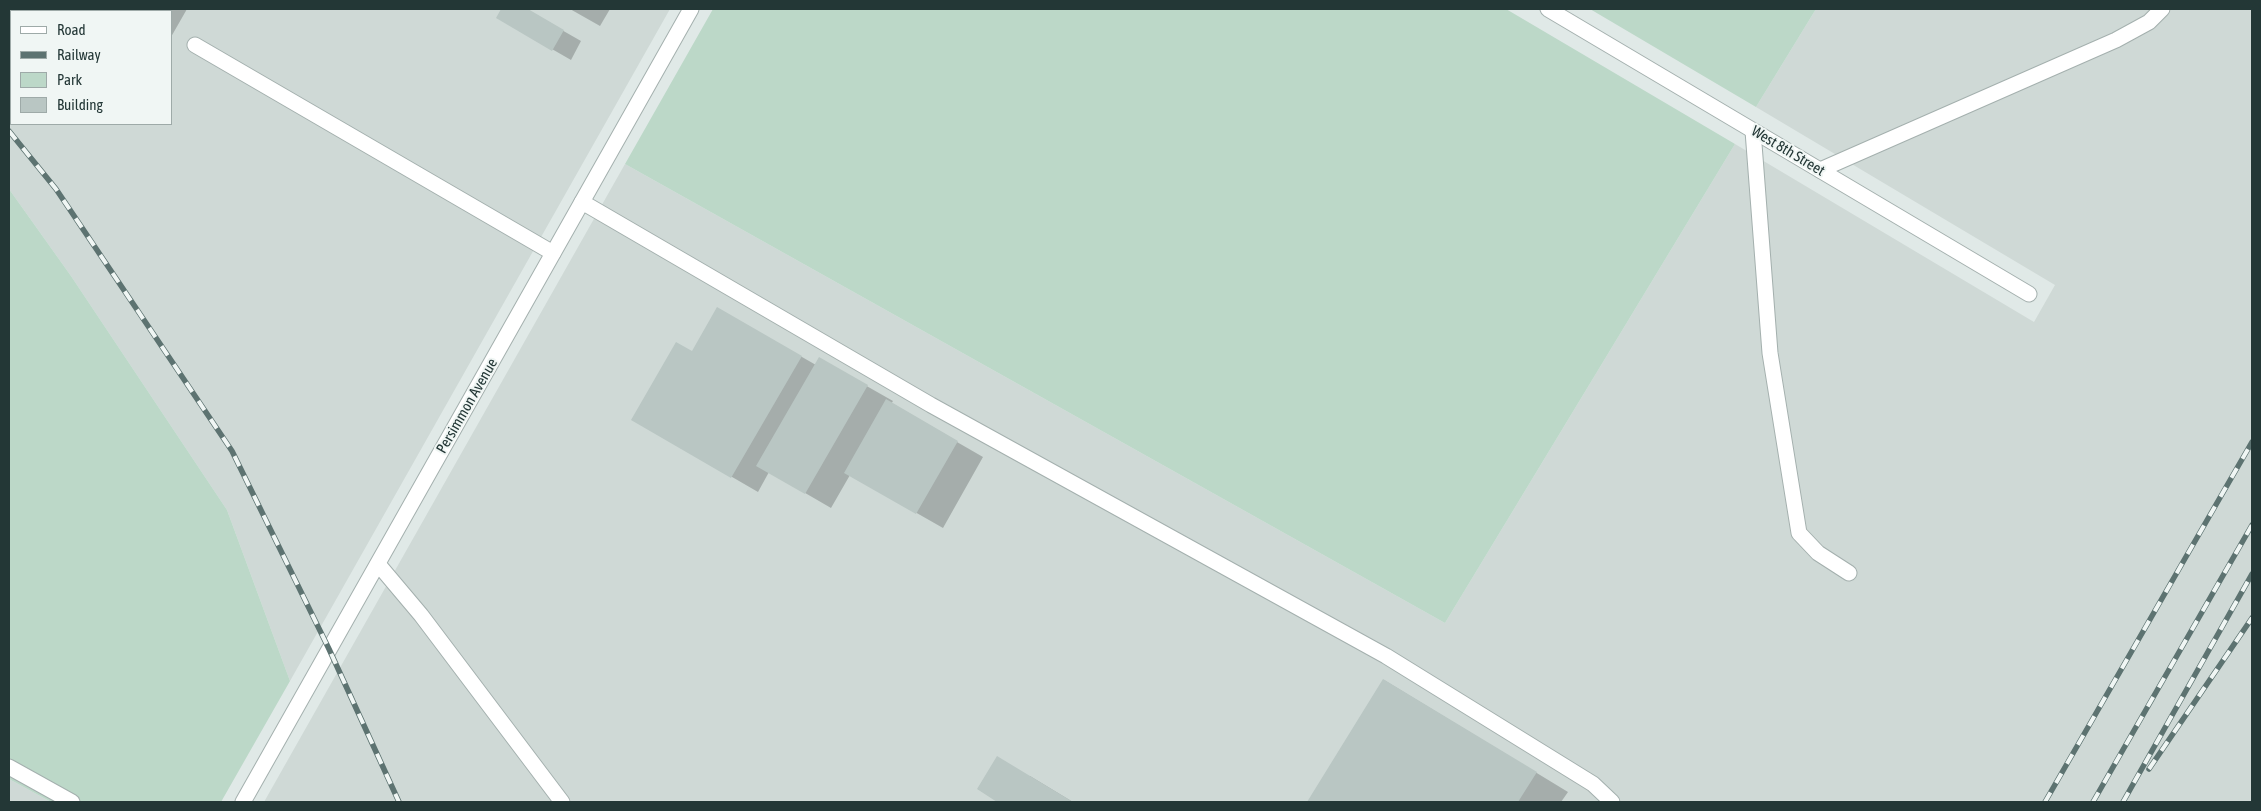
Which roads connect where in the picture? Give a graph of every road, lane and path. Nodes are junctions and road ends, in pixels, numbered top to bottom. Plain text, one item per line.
1 (691, 9) edge
2 (1548, 9) edge
3 (2162, 9) edge
4 (195, 45) dead end
5 (1753, 131) junction
6 (1820, 170) junction
7 (582, 202) junction
8 (553, 254) junction
9 (2029, 294) dead end
10 (378, 564) junction
11 (1849, 573) dead end
12 (9, 767) edge
13 (72, 802) edge
14 (243, 802) edge
15 (562, 802) edge
16 (1612, 802) edge

1 - 7 street, Persimmon Avenue
2 - 5 street, West 8th Street
3 - 6 street
4 - 8 street
5 - 6 street, West 8th Street
5 - 11 street
6 - 9 street, West 8th Street
7 - 8 street, Persimmon Avenue
7 - 16 street
8 - 10 street, Persimmon Avenue
10 - 14 street, Persimmon Avenue
10 - 15 street
12 - 13 street

